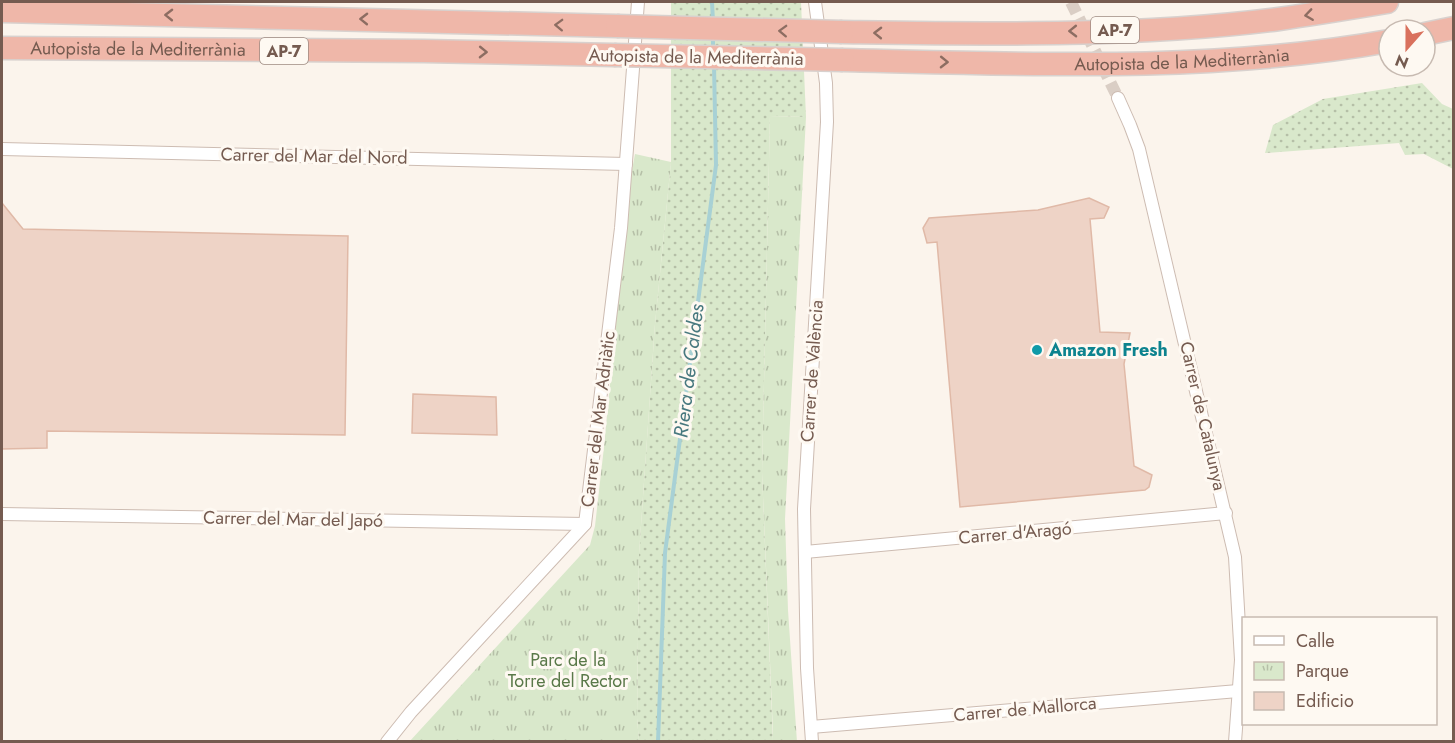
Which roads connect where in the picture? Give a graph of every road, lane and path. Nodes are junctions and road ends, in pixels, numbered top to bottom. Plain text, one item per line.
1 (638, 2) edge
2 (815, 2) edge
3 (1387, 2) edge
4 (2, 11) edge
5 (1454, 28) edge
6 (1437, 32) edge
7 (1377, 43) edge
8 (2, 48) edge
9 (144, 51) junction
10 (2, 63) edge
11 (1118, 98) tunnel mouth
12 (2, 149) edge
13 (626, 164) junction
14 (1226, 513) junction
15 (2, 514) edge
16 (585, 524) junction
17 (805, 552) junction
18 (1238, 690) junction
19 (811, 727) junction
20 (387, 741) edge
21 (812, 741) edge
22 (1235, 741) edge

1 - 13 street, Carrer del Mar Adriàtic
2 - 17 street, Carrer de València
3 -> 4 highway, Autopista de la Mediterrània / AP-7, bridge
5 - 6 highway
9 -> 7 highway, Autopista de la Mediterrània / AP-7, bridge
8 - 9 highway, Autopista de la Mediterrània / AP-7
9 - 10 highway
11 - 14 street, Carrer de Catalunya
12 - 13 street, Carrer del Mar del Nord
13 - 16 street, Carrer del Mar Adriàtic
14 - 17 street, Carrer d'Aragó
14 - 18 street, Carrer de Catalunya
15 - 16 street, Carrer del Mar del Japó
16 - 20 street, Carrer del Mar Adriàtic
17 - 19 street, Carrer de València
18 - 19 street, Carrer de Mallorca
18 - 22 street, Carrer de Catalunya
19 - 21 street, Carrer de València

